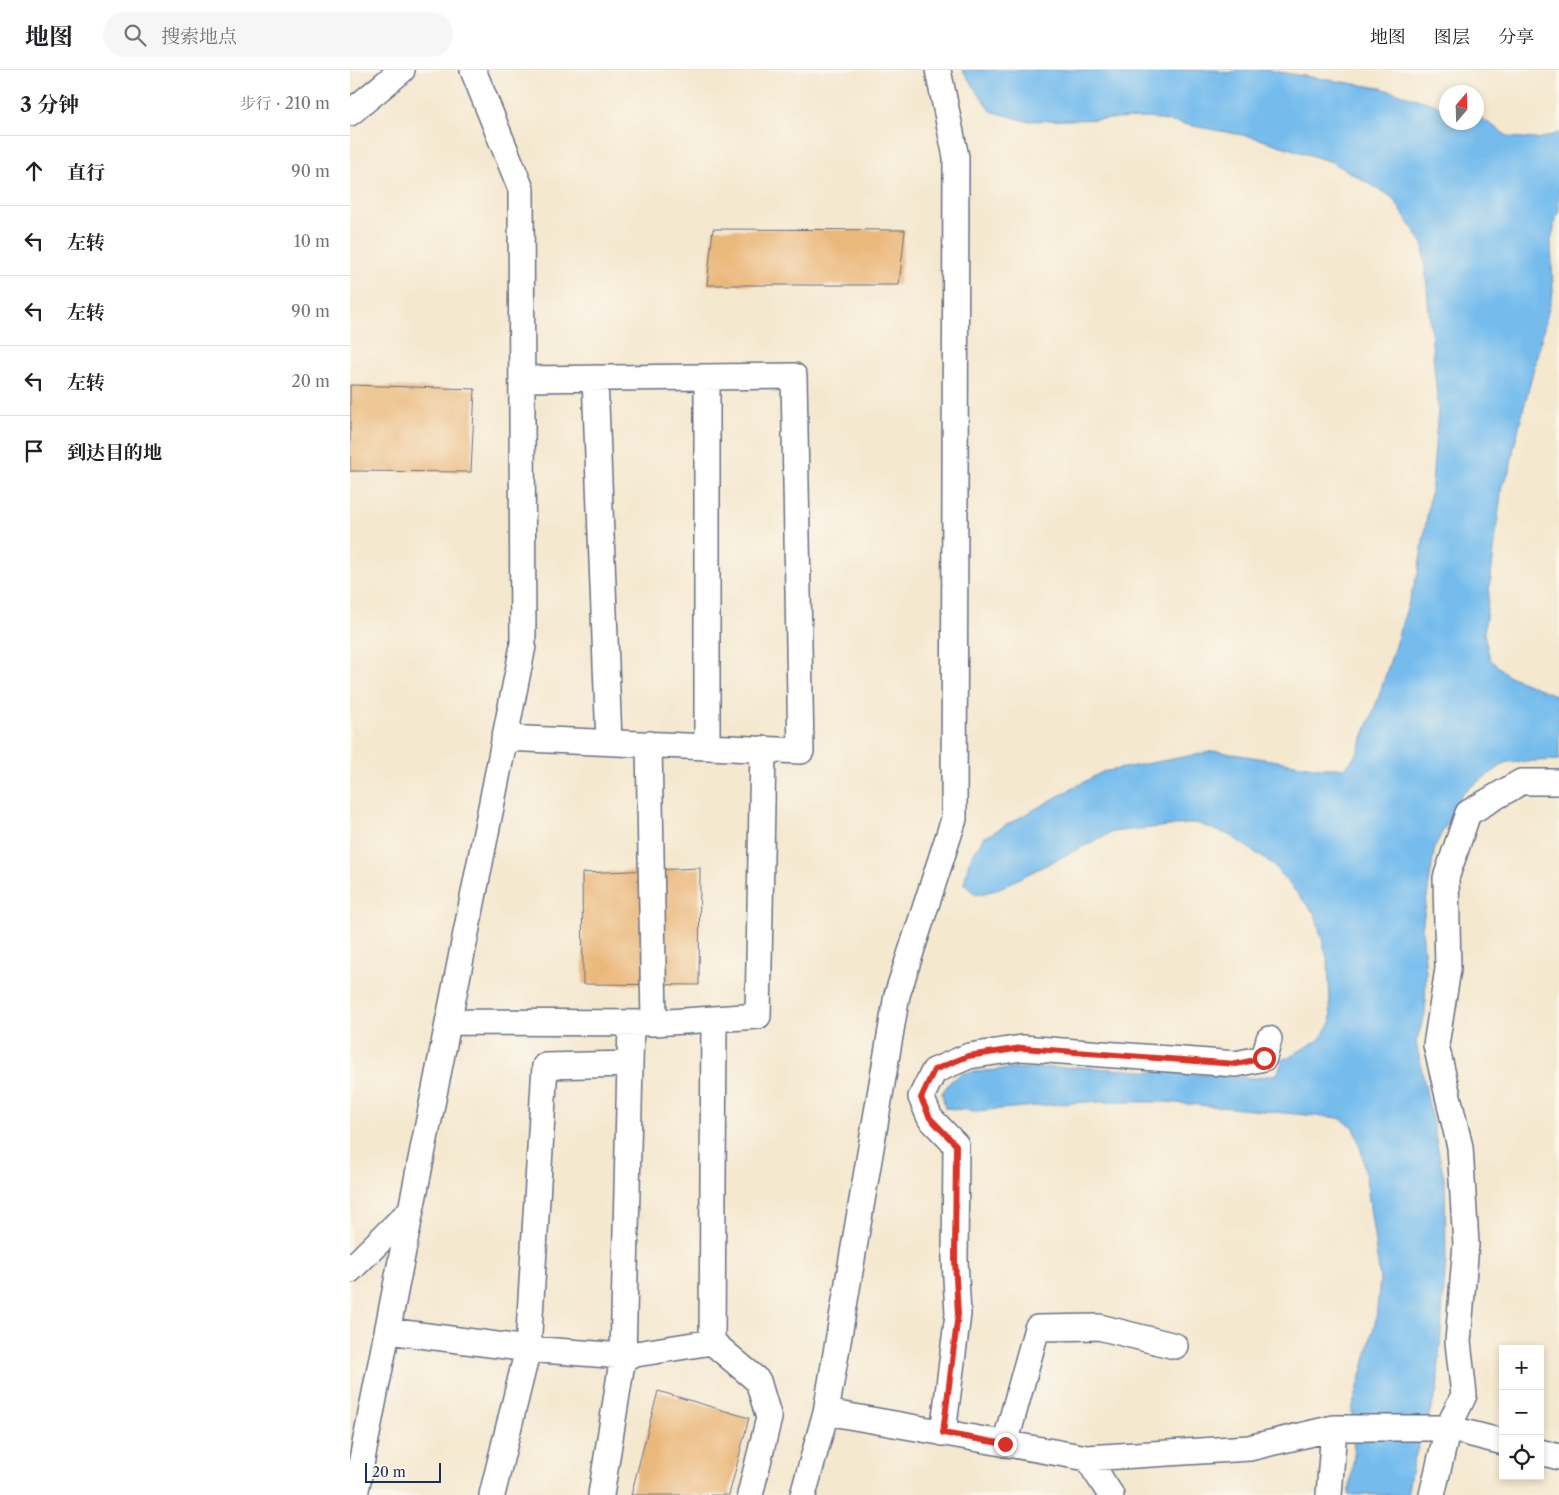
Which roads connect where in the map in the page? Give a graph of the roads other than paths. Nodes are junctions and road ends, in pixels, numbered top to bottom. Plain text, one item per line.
1 (402, 70) edge
2 (472, 70) edge
3 (938, 70) edge
4 (350, 113) edge
5 (707, 377) junction
6 (595, 378) junction
7 (522, 379) junction
8 (504, 738) junction
9 (610, 742) junction
10 (649, 744) junction
11 (707, 747) junction
12 (763, 749) junction
13 (1559, 782) edge
14 (714, 1019) junction
15 (448, 1022) junction
16 (642, 1023) junction
17 (1269, 1039) dead end
18 (630, 1064) junction
19 (412, 1210) junction
20 (350, 1270) edge
21 (388, 1331) junction
22 (712, 1342) junction
23 (1175, 1346) dead end
24 (528, 1349) junction
25 (623, 1356) junction
26 (826, 1412) junction
27 (1334, 1428) junction
28 (1448, 1428) junction
29 (943, 1433) junction
30 (1499, 1441) edge
31 (1005, 1444) junction
32 (1544, 1453) edge
33 (1559, 1457) edge
34 (1086, 1458) junction
35 (355, 1495) edge
36 (492, 1495) edge
37 (601, 1495) edge
38 (750, 1495) edge
39 (803, 1495) edge
40 (1111, 1495) edge
41 (1329, 1495) edge
42 (1432, 1495) edge

1 - 4 street
2 - 7 street
3 - 26 street
5 - 6 street
5 - 11 street
5 - 12 street
6 - 7 street
6 - 9 street
7 - 8 street
8 - 9 street
8 - 15 street
9 - 10 street
10 - 11 street
10 - 16 street
11 - 12 street
12 - 14 street
13 - 28 street
14 - 16 street
14 - 22 street
15 - 16 street
15 - 19 street
16 - 18 street
17 - 29 street
18 - 24 street
18 - 25 street
19 - 20 street
19 - 21 street
21 - 24 street
21 - 35 street
22 - 25 street
22 - 38 street
23 - 31 street
24 - 25 street
24 - 36 street
25 - 37 street
26 - 29 street
26 - 39 street
27 - 28 street
27 - 34 street
27 - 41 street
28 - 30 street
28 - 42 street
29 - 31 street
31 - 34 street
32 - 33 street
34 - 40 street

